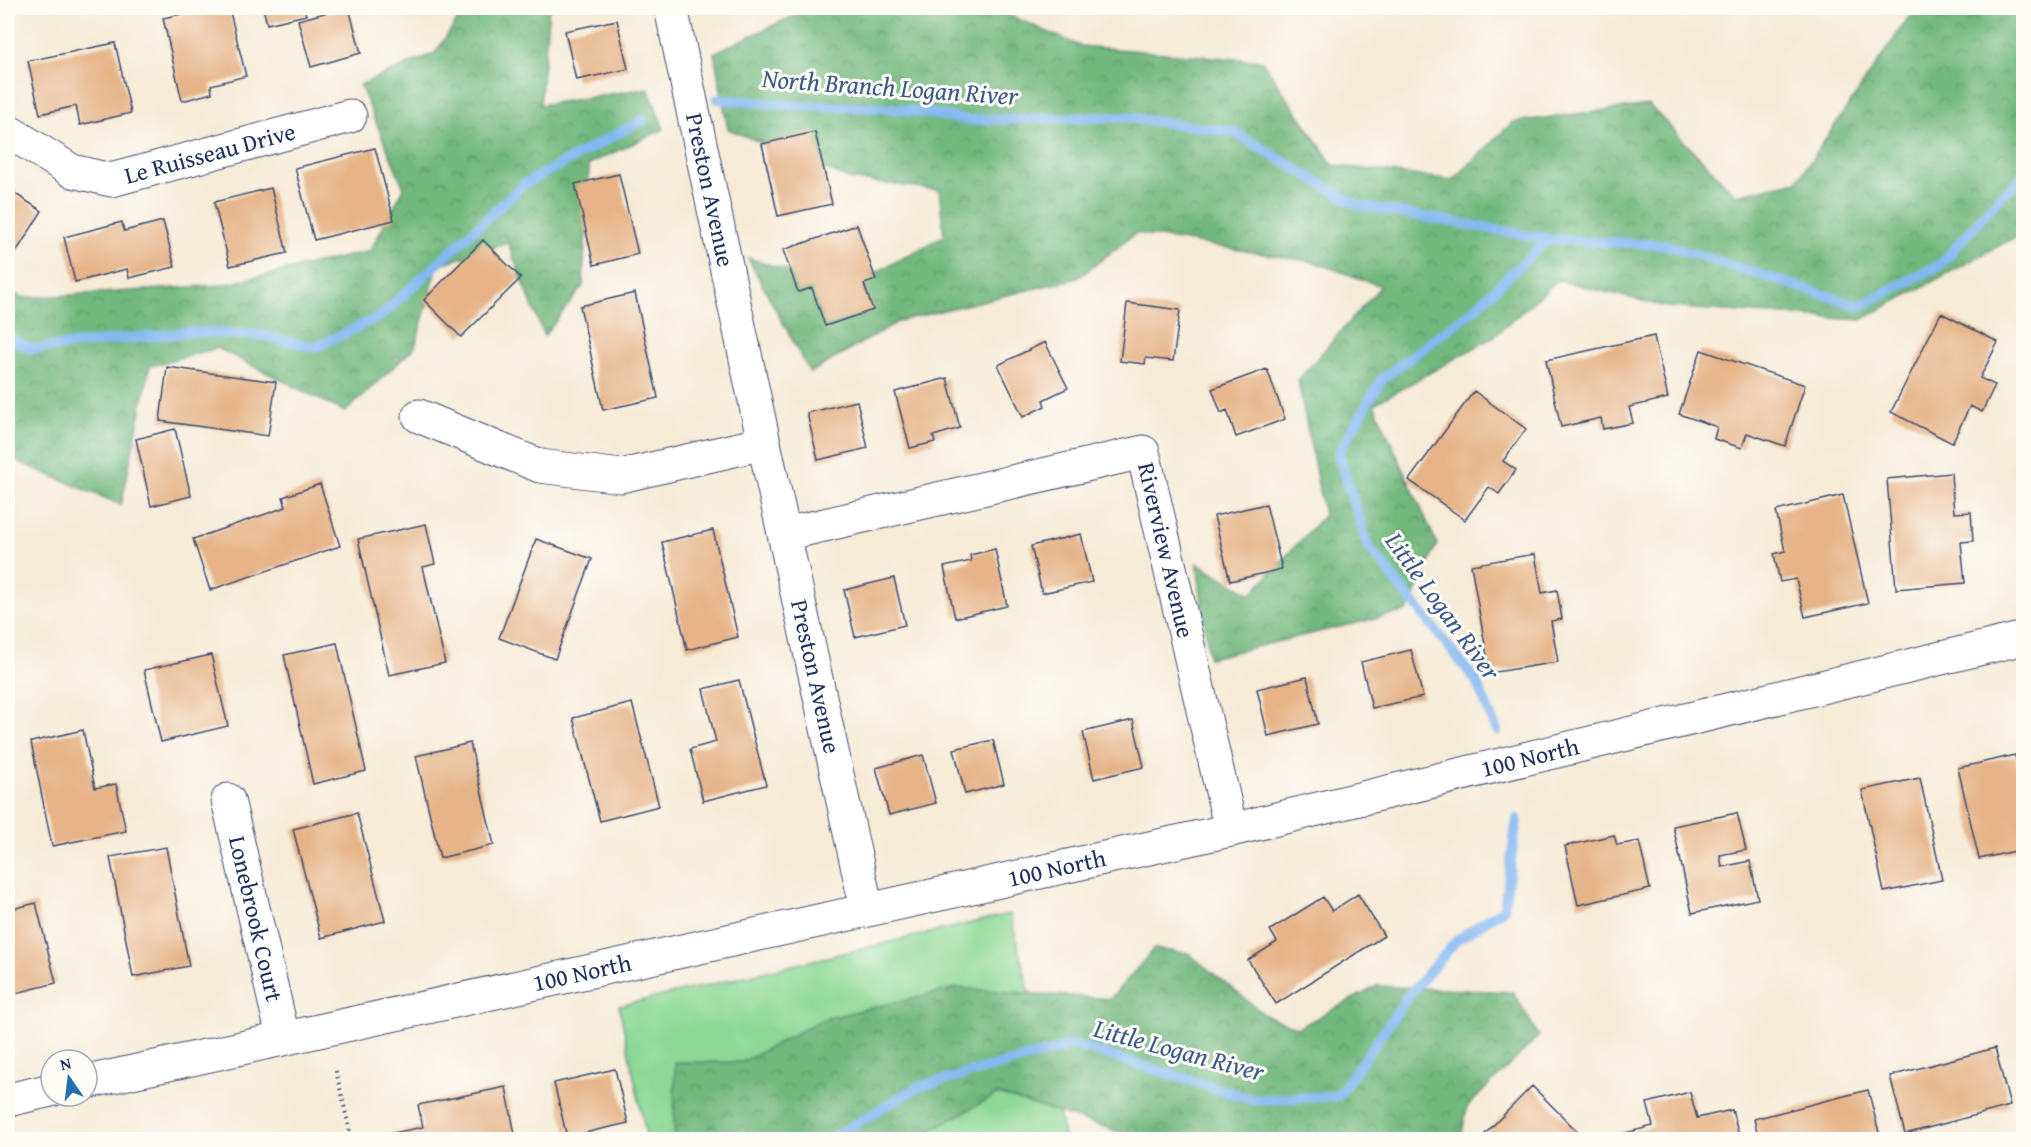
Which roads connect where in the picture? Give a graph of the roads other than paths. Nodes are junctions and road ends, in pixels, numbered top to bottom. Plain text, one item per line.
1 (671, 8) edge
2 (350, 116) dead end
3 (8, 130) edge
4 (419, 416) dead end
5 (764, 443) junction
6 (785, 534) junction
7 (2024, 638) edge
8 (228, 800) dead end
9 (1231, 830) junction
10 (867, 910) junction
11 (282, 1037) junction
12 (99, 1079) edge
13 (39, 1093) edge
14 (8, 1100) edge

1 - 5 street, Preston Avenue
2 - 3 street, Le Ruisseau Drive
4 - 5 street
5 - 6 street, Preston Avenue
6 - 9 street, Riverview Avenue
6 - 10 street, Preston Avenue
7 - 9 street, 100 North
8 - 11 street, Lonebrook Court
9 - 10 street, 100 North
10 - 11 street, 100 North
11 - 12 street, 100 North
13 - 14 street

